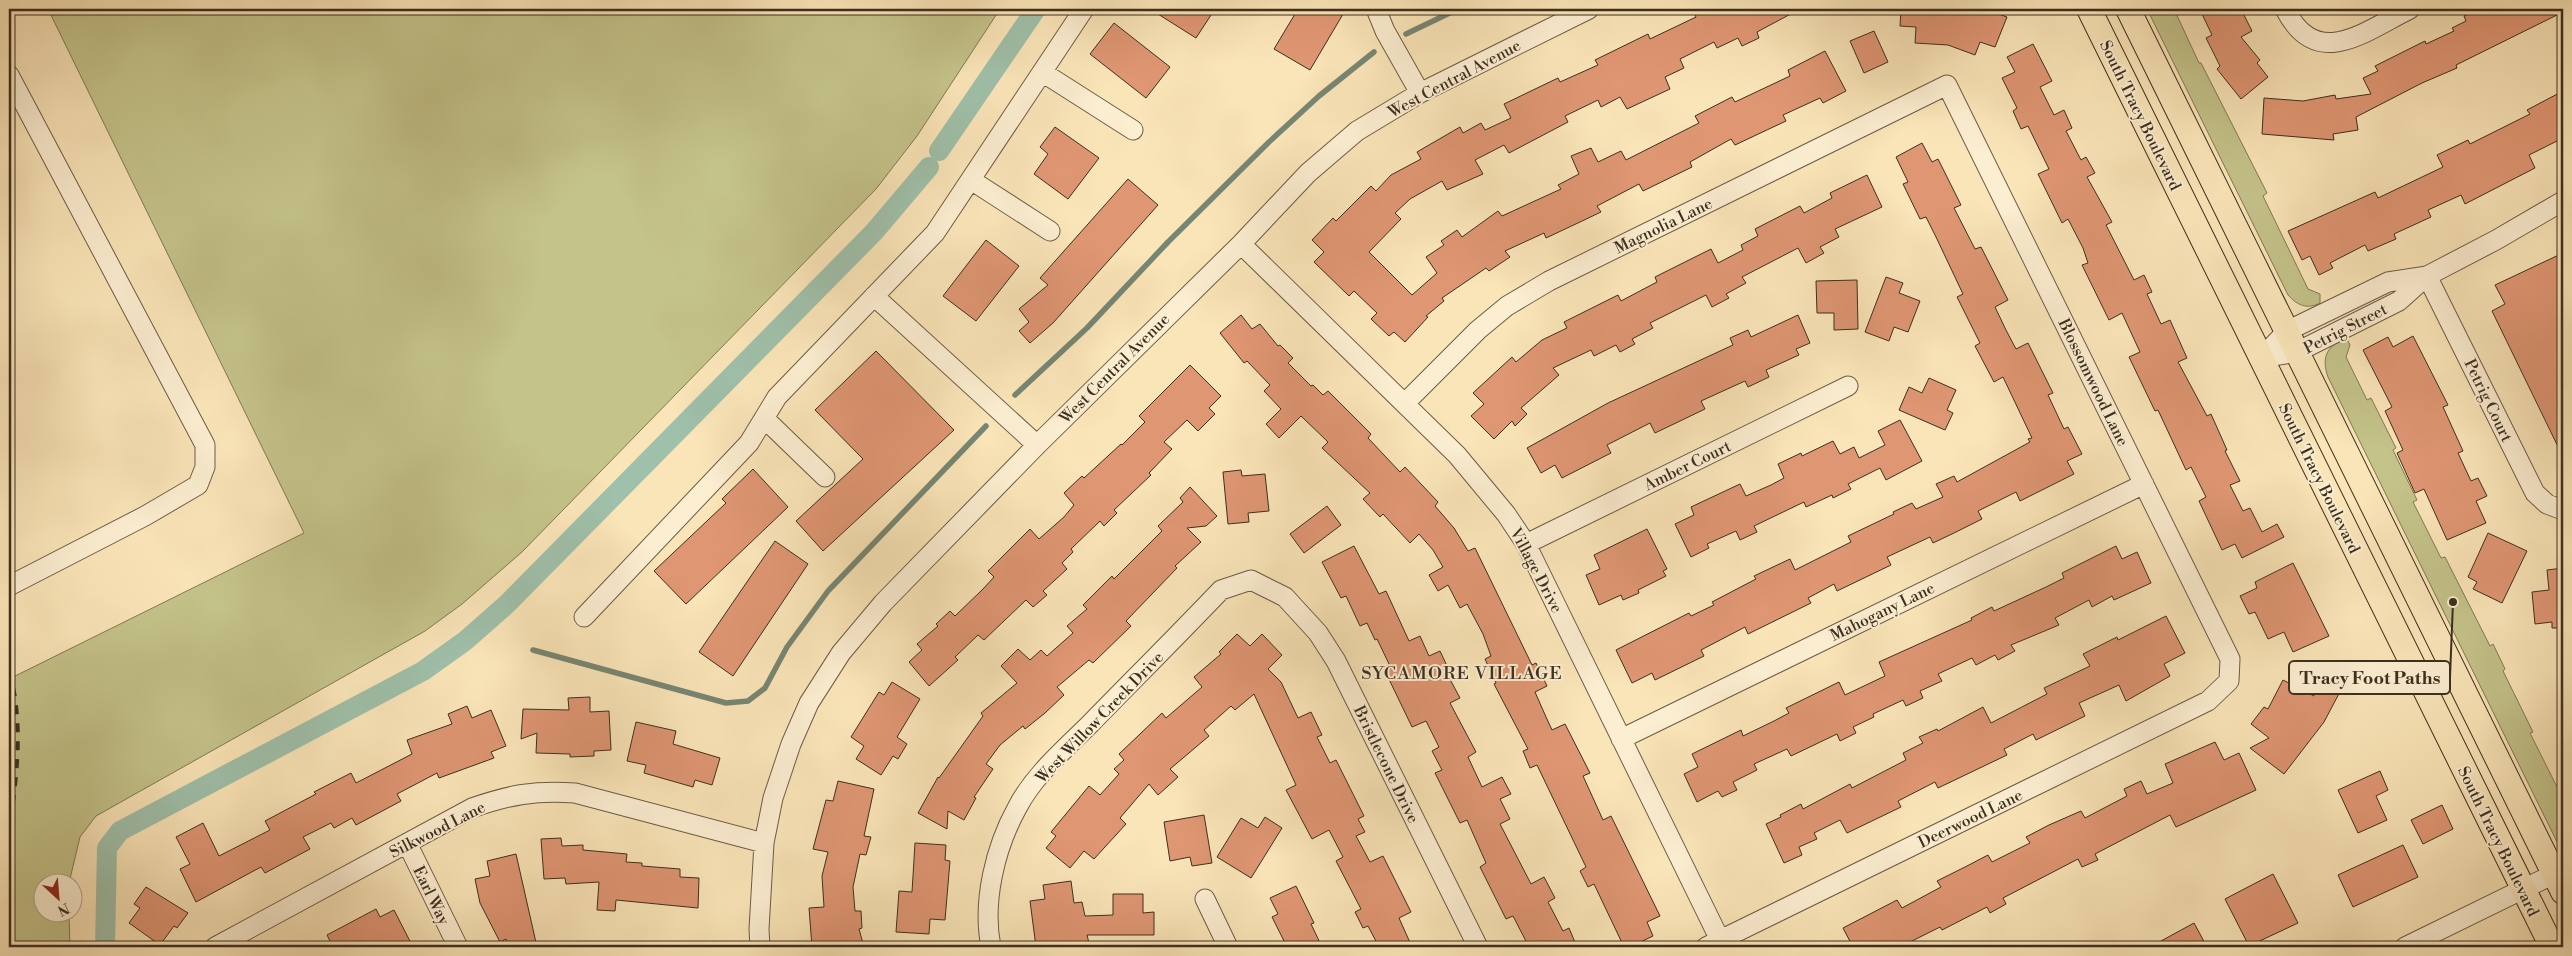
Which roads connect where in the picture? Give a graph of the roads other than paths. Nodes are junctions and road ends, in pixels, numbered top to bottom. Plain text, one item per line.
1 (1084, 9) edge
2 (1376, 9) edge
3 (1589, 9) edge
4 (2089, 9) edge
5 (2128, 9) edge
6 (2285, 9) edge
7 (2410, 9) edge
8 (1042, 72) junction
9 (9, 75) edge
10 (1947, 85) joint
11 (1420, 93) junction
12 (1133, 130) dead end
13 (971, 180) junction
14 (2563, 201) edge
15 (1050, 231) dead end
16 (1241, 244) junction
17 (2428, 276) junction
18 (874, 296) junction
19 (2287, 331) junction
20 (2297, 352) junction
21 (2261, 358) junction
22 (1848, 386) dead end
23 (1405, 403) junction
24 (764, 418) junction
25 (1037, 445) junction
26 (825, 477) dead end
27 (2144, 484) junction
28 (2563, 510) edge
29 (1526, 544) junction
30 (1251, 580) joint
31 (9, 586) edge
32 (584, 617) dead end
33 (2230, 682) joint
34 (1621, 739) junction
35 (406, 843) junction
36 (764, 843) junction
37 (2559, 883) edge
38 (2523, 889) junction
39 (1205, 900) dead end
40 (1713, 944) edge
41 (215, 947) edge
42 (458, 947) edge
43 (760, 947) edge
44 (991, 947) edge
45 (1228, 947) edge
46 (1478, 947) edge
47 (2404, 947) edge
48 (2552, 947) edge

1 - 8 street
2 - 11 street
3 - 11 street, West Central Avenue
4 - 21 main road, South Tracy Boulevard
5 - 19 main road
6 - 7 street
8 - 12 street
8 - 13 street
9 - 31 street
10 - 23 street, Magnolia Lane
10 - 27 street, Blossomwood Lane
11 - 16 street, West Central Avenue
13 - 15 street
13 - 18 street
14 - 17 street, Petrig Street
16 - 23 street, Village Drive
16 - 25 street, West Central Avenue
17 - 19 street, Petrig Street
17 - 20 street, Petrig Street
17 - 28 street, Petrig Court
18 - 24 street
18 - 25 street
19 - 20 main road
19 - 21 street, Petrig Street
20 - 21 street, Petrig Street
20 - 37 main road
21 - 38 main road, South Tracy Boulevard
22 - 29 street, Amber Court
23 - 29 street, Village Drive
24 - 26 street
24 - 32 street
25 - 36 street, West Central Avenue
27 - 33 street, Blossomwood Lane
27 - 34 street, Mahogany Lane
29 - 34 street, Village Drive
30 - 44 street, West Willow Creek Drive
30 - 46 street, Bristlecone Drive
33 - 40 street, Deerwood Lane
34 - 40 street, Village Drive
35 - 36 street, Silkwood Lane
35 - 41 street, Silkwood Lane
35 - 42 street, Earl Way
36 - 43 street, West Central Avenue
37 - 38 street
38 - 47 street
38 - 48 main road, South Tracy Boulevard
39 - 45 street

